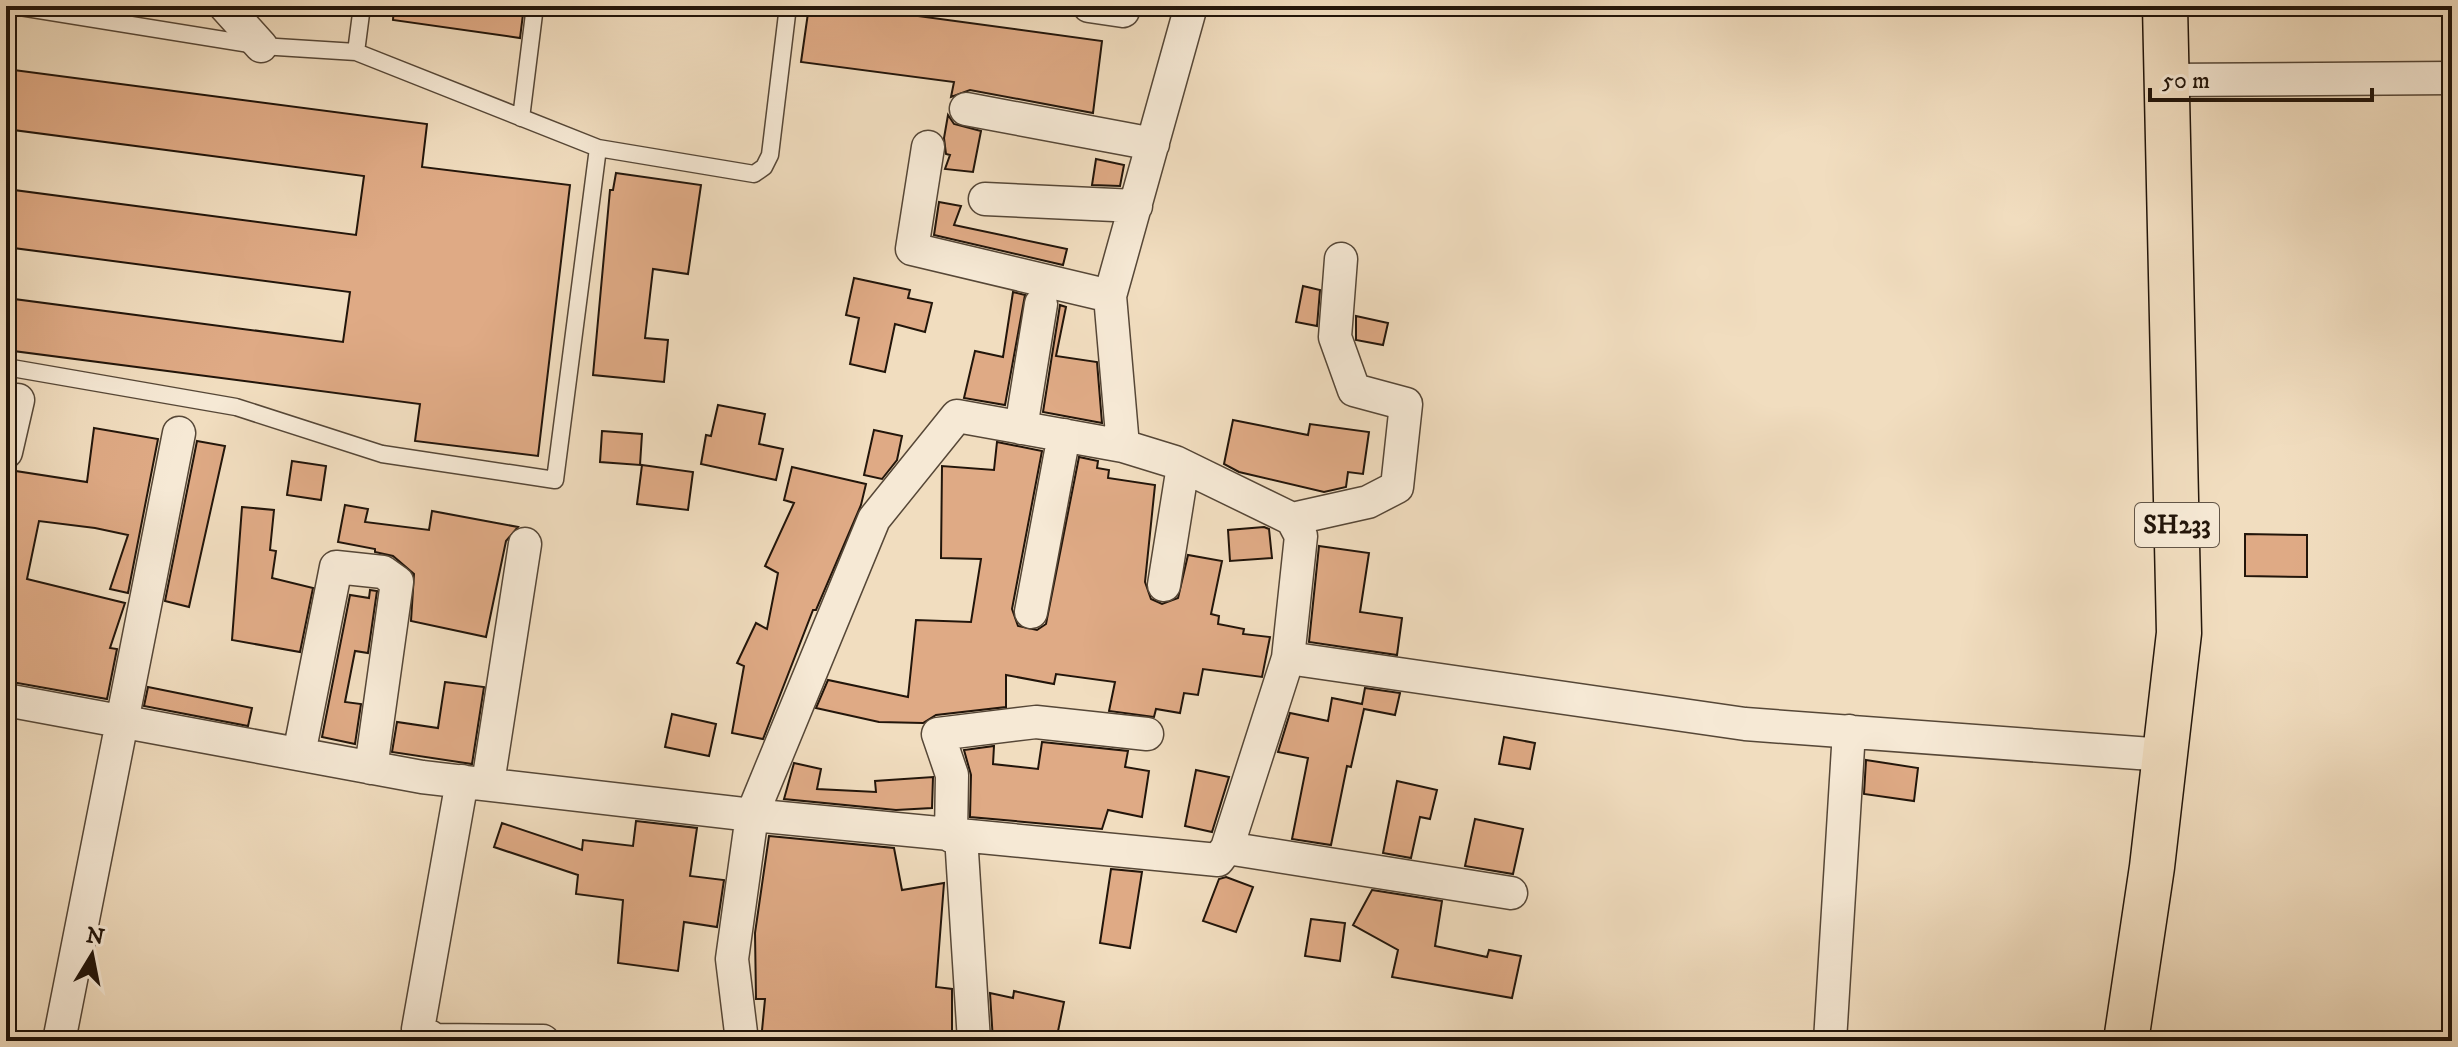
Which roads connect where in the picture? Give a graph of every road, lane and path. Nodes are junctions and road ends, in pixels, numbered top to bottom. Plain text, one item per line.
1 (14, 6) edge
2 (225, 6) edge
3 (362, 6) edge
4 (535, 6) edge
5 (788, 6) edge
6 (1089, 6) edge
7 (1191, 6) edge
8 (2165, 6) edge
9 (1123, 11) dead end
10 (261, 46) junction
11 (356, 52) junction
12 (2452, 78) edge
13 (2167, 80) junction
14 (966, 109) dead end
15 (521, 118) junction
16 (1153, 144) junction
17 (928, 147) dead end
18 (598, 148) junction
19 (985, 199) dead end
20 (1136, 206) junction
21 (1341, 259) dead end
22 (1110, 296) junction
23 (1041, 304) dead end
24 (6, 367) edge
25 (18, 400) dead end
26 (1021, 428) junction
27 (179, 433) dead end
28 (1064, 435) junction
29 (1123, 446) junction
30 (6, 452) edge
31 (1183, 466) junction
32 (1292, 519) junction
33 (525, 544) dead end
34 (1164, 585) dead end
35 (1031, 612) dead end
36 (1288, 658) junction
37 (6, 700) edge
38 (121, 721) junction
39 (1849, 731) junction
40 (1147, 734) dead end
41 (299, 754) junction
42 (2165, 755) junction
43 (371, 768) junction
44 (475, 782) junction
45 (752, 815) junction
46 (956, 836) junction
47 (1227, 848) junction
48 (1511, 893) dead end
49 (59, 1041) edge
50 (508, 1041) edge
51 (543, 1041) edge
52 (742, 1041) edge
53 (974, 1041) edge
54 (1830, 1041) edge
55 (2126, 1041) edge

1 - 10 lane
2 - 10 street
3 - 11 lane
4 - 15 lane
5 - 18 lane
6 - 9 street
7 - 16 street
8 - 13 main road, SH233
10 - 11 lane
11 - 15 lane
12 - 13 street
13 - 42 main road, SH233
14 - 16 street
15 - 18 lane
16 - 20 street
17 - 22 street
18 - 24 lane
19 - 20 street
20 - 22 street
21 - 32 street
22 - 29 street
23 - 26 street
25 - 30 street
26 - 28 street
26 - 45 street
27 - 38 street
28 - 29 street
28 - 35 street
29 - 31 street
31 - 32 street
31 - 34 street
32 - 36 street
33 - 44 street
36 - 39 street
36 - 47 street
37 - 38 street
38 - 41 street
38 - 49 street
39 - 42 street
39 - 54 street
40 - 46 street
41 - 43 street
41 - 43 street
42 - 55 main road, SH233
43 - 44 street
44 - 45 street
44 - 50 street
45 - 46 street
45 - 52 street
46 - 47 street
46 - 53 street
47 - 48 street
50 - 51 street

